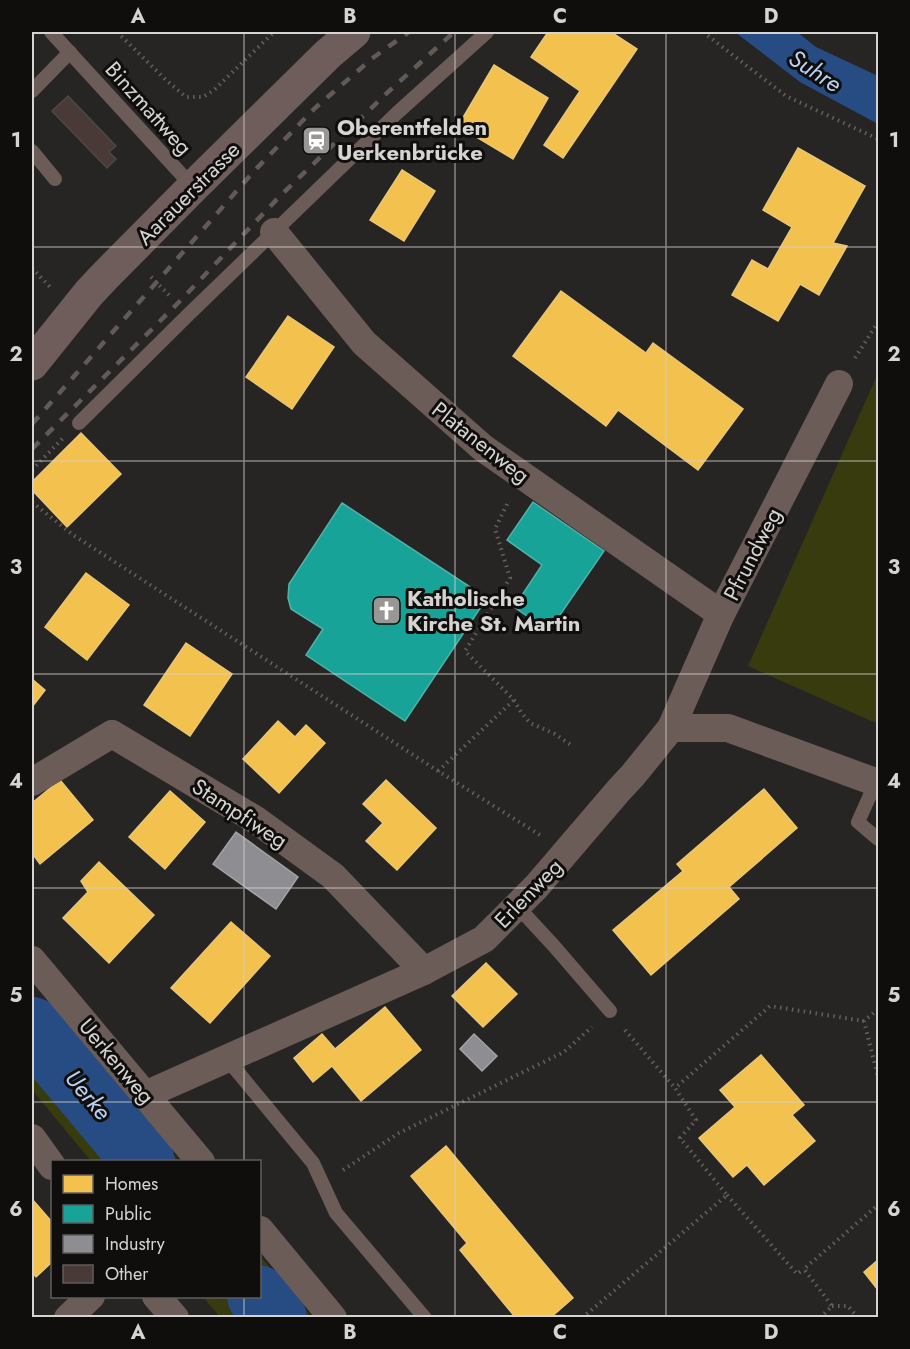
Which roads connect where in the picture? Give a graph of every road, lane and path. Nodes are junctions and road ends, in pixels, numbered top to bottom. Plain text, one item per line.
1 (51, 32) edge
2 (117, 32) edge
3 (274, 32) edge
4 (354, 32) edge
5 (487, 32) edge
6 (703, 32) edge
7 (70, 52) junction
8 (32, 91) edge
9 (879, 139) edge
10 (32, 151) edge
11 (55, 179) dead end
12 (193, 187) junction
13 (274, 232) junction
14 (32, 268) edge
15 (48, 286) dead end
16 (879, 322) edge
17 (32, 364) edge
18 (839, 384) joint
19 (79, 423) joint
20 (32, 470) edge
21 (521, 474) junction
22 (32, 502) edge
23 (721, 614) junction
24 (514, 700) junction
25 (671, 728) junction
26 (571, 745) dead end
27 (438, 771) junction
28 (32, 782) edge
29 (877, 782) edge
30 (879, 839) edge
31 (567, 852) junction
32 (517, 906) junction
33 (32, 960) edge
34 (424, 971) junction
35 (879, 1009) edge
36 (609, 1011) junction
37 (864, 1021) junction
38 (227, 1059) junction
39 (879, 1077) edge
40 (675, 1088) junction
41 (145, 1095) junction
42 (32, 1138) edge
43 (200, 1160) edge
44 (51, 1165) edge
45 (322, 1185) junction
46 (727, 1195) junction
47 (879, 1205) edge
48 (261, 1231) edge
49 (804, 1269) junction
50 (89, 1298) edge
51 (158, 1298) edge
52 (832, 1306) junction
53 (68, 1317) edge
54 (175, 1317) edge
55 (333, 1317) edge
56 (425, 1317) edge
57 (582, 1317) edge
58 (820, 1317) edge
59 (858, 1317) edge

1 - 7 lane, Binzmattweg
2 - 3 path
4 - 12 main road, Aarauerstrasse
5 - 13 lane
6 - 9 path
7 - 8 lane
7 - 12 lane, Binzmattweg
10 - 11 lane
12 - 17 main road, Aarauerstrasse
13 - 19 lane
13 - 21 street, Platanenweg
14 - 15 path
16 - 18 path
18 - 23 street, Pfrundweg
19 - 20 path
21 - 23 street, Platanenweg
21 - 24 path
22 - 27 path
23 - 25 street, Pfrundweg
24 - 26 path
24 - 27 path
25 - 29 street
25 - 31 street, Erlenweg
27 - 31 path
28 - 34 street, Stampfiweg
29 - 30 lane
31 - 32 street, Erlenweg
32 - 34 street, Erlenweg
32 - 36 lane
33 - 41 street, Uerkenweg
34 - 38 street, Erlenweg
35 - 37 path
36 - 40 path
36 - 45 path
37 - 39 path
37 - 40 path
38 - 41 street, Erlenweg
38 - 45 lane
40 - 46 path
41 - 43 street, Uerkenweg
42 - 44 street
45 - 56 lane
46 - 49 path
46 - 57 path
47 - 49 path
48 - 55 street
49 - 52 path
50 - 53 street
51 - 54 street
52 - 58 path
52 - 59 path

